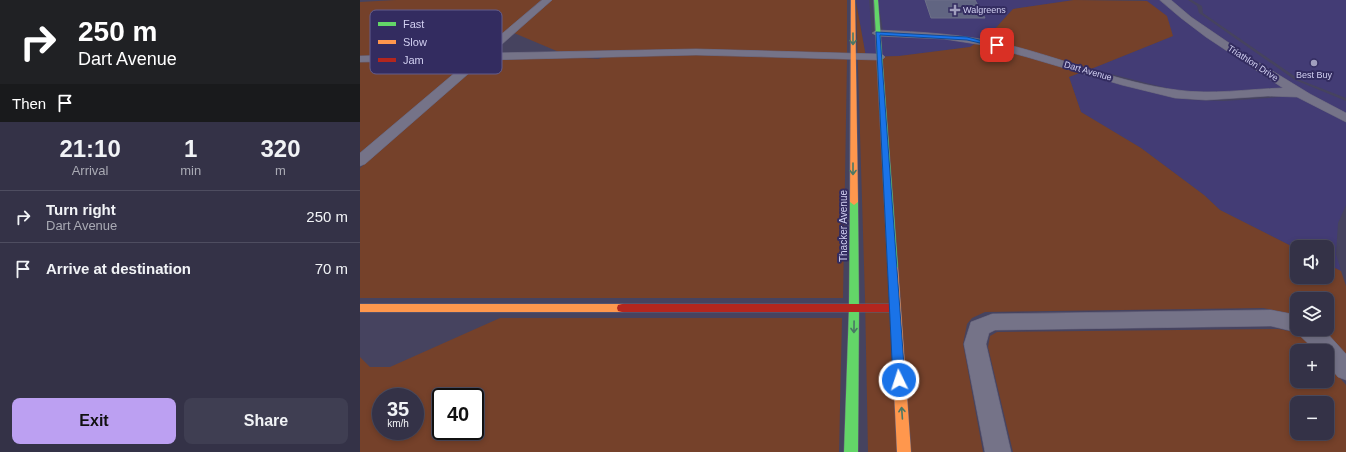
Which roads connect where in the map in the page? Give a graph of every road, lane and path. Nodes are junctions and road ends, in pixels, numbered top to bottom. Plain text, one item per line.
1 (547, 0) edge
2 (853, 0) edge
3 (876, 0) edge
4 (1165, 0) edge
5 (877, 33) junction
6 (502, 39) edge
7 (502, 56) edge
8 (853, 57) junction
9 (879, 57) junction
10 (360, 59) edge
11 (370, 59) edge
12 (461, 74) edge
13 (1299, 93) junction
14 (1346, 118) edge
15 (360, 161) edge
16 (360, 308) edge
17 (854, 308) junction
18 (894, 308) junction
19 (1290, 322) edge
20 (1315, 336) edge
21 (1346, 370) edge
22 (852, 452) edge
23 (904, 452) edge
24 (998, 452) edge

1 - 6 street
2 -> 8 street, Thacker Avenue
3 - 5 street
4 - 13 street, Triathlon Drive
5 - 9 street
5 - 13 street, Dart Avenue
7 - 8 street
8 - 9 street
8 -> 17 street, Thacker Avenue
9 - 18 street
10 - 11 street
12 - 15 street
13 - 14 street, Triathlon Drive
16 - 17 street
17 - 18 street
17 -> 22 street, Thacker Avenue
23 -> 18 street
19 - 24 street
20 - 21 street

